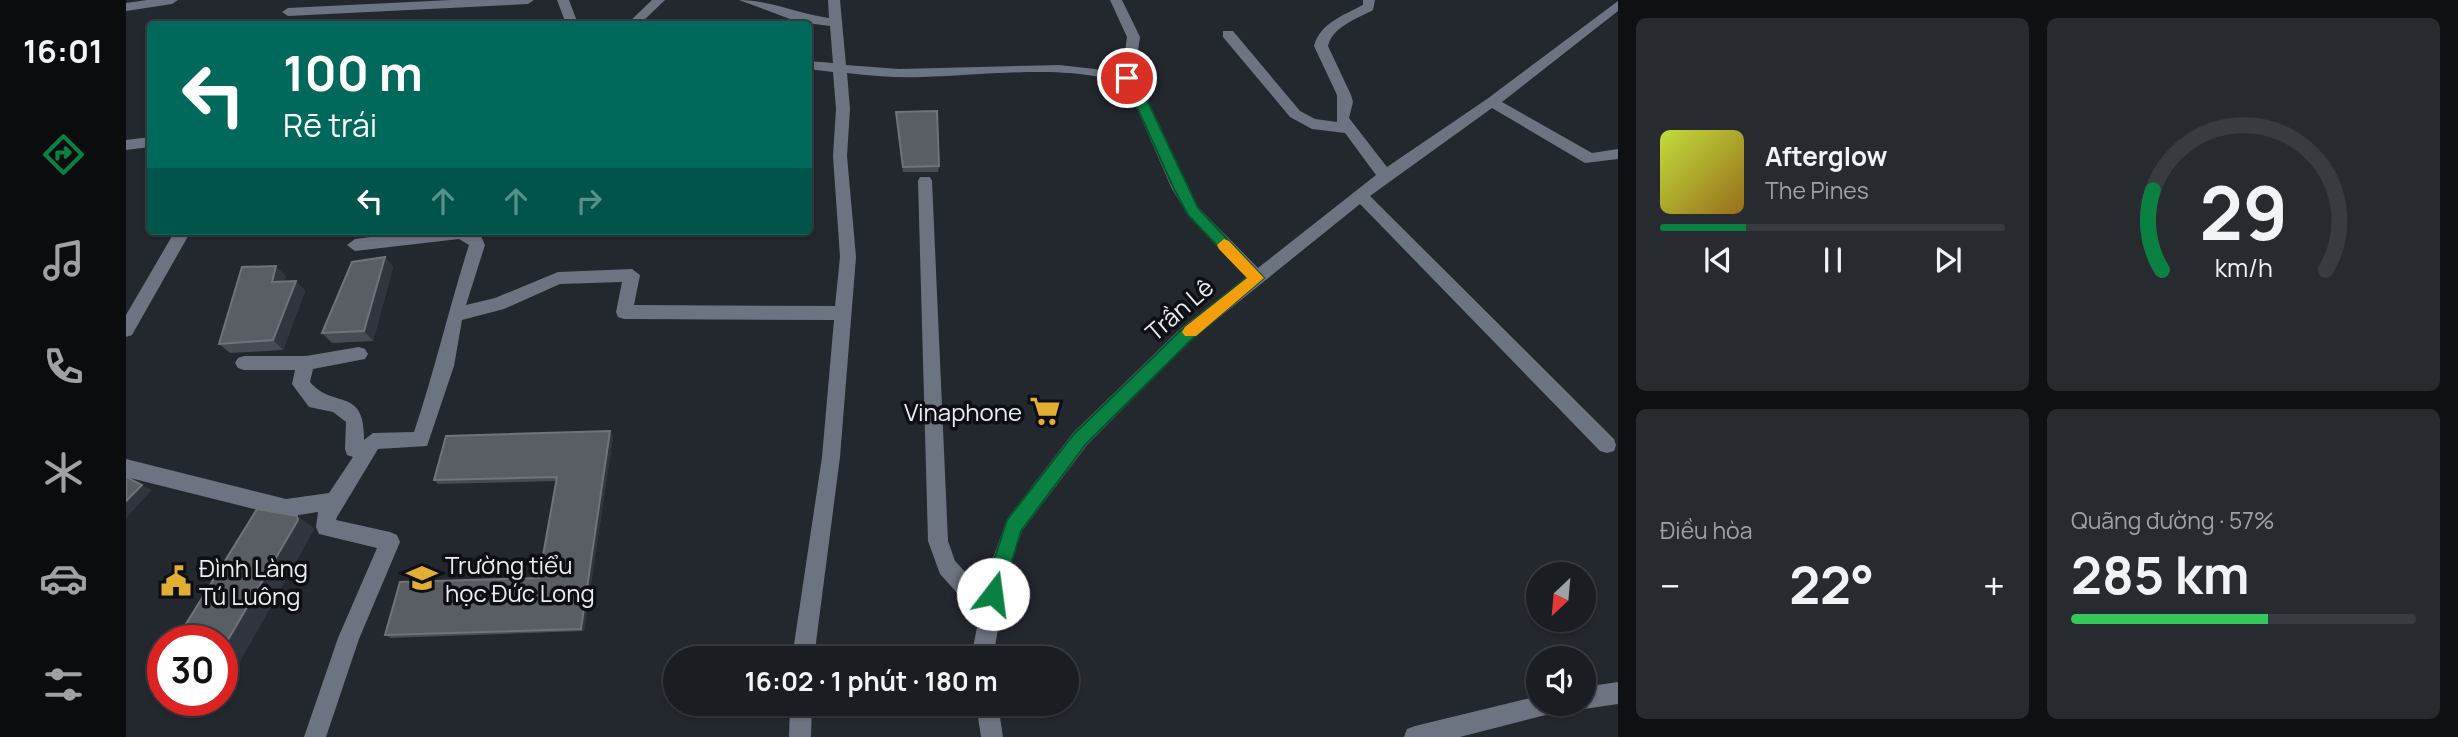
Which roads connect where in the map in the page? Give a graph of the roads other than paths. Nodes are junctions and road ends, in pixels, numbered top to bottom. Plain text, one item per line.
1 (172, 0) edge
2 (528, 0) edge
3 (563, 0) edge
4 (659, 0) edge
5 (745, 0) edge
6 (834, 0) edge
7 (1116, 0) edge
8 (1369, 0) edge
9 (453, 2) edge
10 (1618, 5) edge
11 (126, 7) edge
12 (288, 12) edge
13 (570, 21) edge
14 (636, 21) edge
15 (836, 23) junction
16 (1228, 34) dead end
17 (812, 66) edge
18 (838, 69) junction
19 (1127, 78) junction
20 (1492, 102) junction
21 (1348, 128) junction
22 (147, 142) edge
23 (126, 145) edge
24 (1618, 154) edge
25 (1385, 176) junction
26 (925, 181) dead end
27 (1360, 195) junction
28 (181, 235) edge
29 (442, 235) edge
30 (465, 235) edge
31 (355, 245) dead end
32 (1257, 278) junction
33 (843, 313) junction
34 (455, 315) junction
35 (126, 330) edge
36 (359, 354) dead end
37 (244, 363) dead end
38 (306, 363) junction
39 (1607, 445) dead end
40 (369, 448) junction
41 (126, 468) edge
42 (341, 491) junction
43 (989, 613) junction
44 (805, 646) edge
45 (984, 646) edge
46 (1618, 693) edge
47 (1596, 696) edge
48 (1526, 710) edge
49 (801, 716) edge
50 (989, 716) edge
51 (315, 737) edge
52 (800, 737) edge
53 (992, 737) edge
54 (1415, 737) edge

1 - 11 street
2 - 9 street
3 - 13 street
4 - 14 street
5 - 15 street
6 - 15 street
7 - 19 street
8 - 21 street
9 - 12 street
10 - 20 street, Trần Lê
15 - 18 street
16 - 21 street
17 - 18 street
18 - 19 street
18 - 33 street
19 - 32 street
20 - 24 street
20 - 25 street, Trần Lê
21 - 25 street
22 - 23 street
25 - 27 street, Trần Lê
26 - 43 street
27 - 32 street, Trần Lê
27 - 39 street
28 - 35 street
29 - 31 street
30 - 34 street
32 - 43 street, Trần Lê
33 - 34 street
33 - 44 street
34 - 40 street
36 - 38 street
37 - 38 street
38 - 40 street
40 - 42 street
41 - 42 street
42 - 51 street
43 - 45 street, Trần Lê
46 - 47 street
48 - 54 street
49 - 52 street
50 - 53 street

